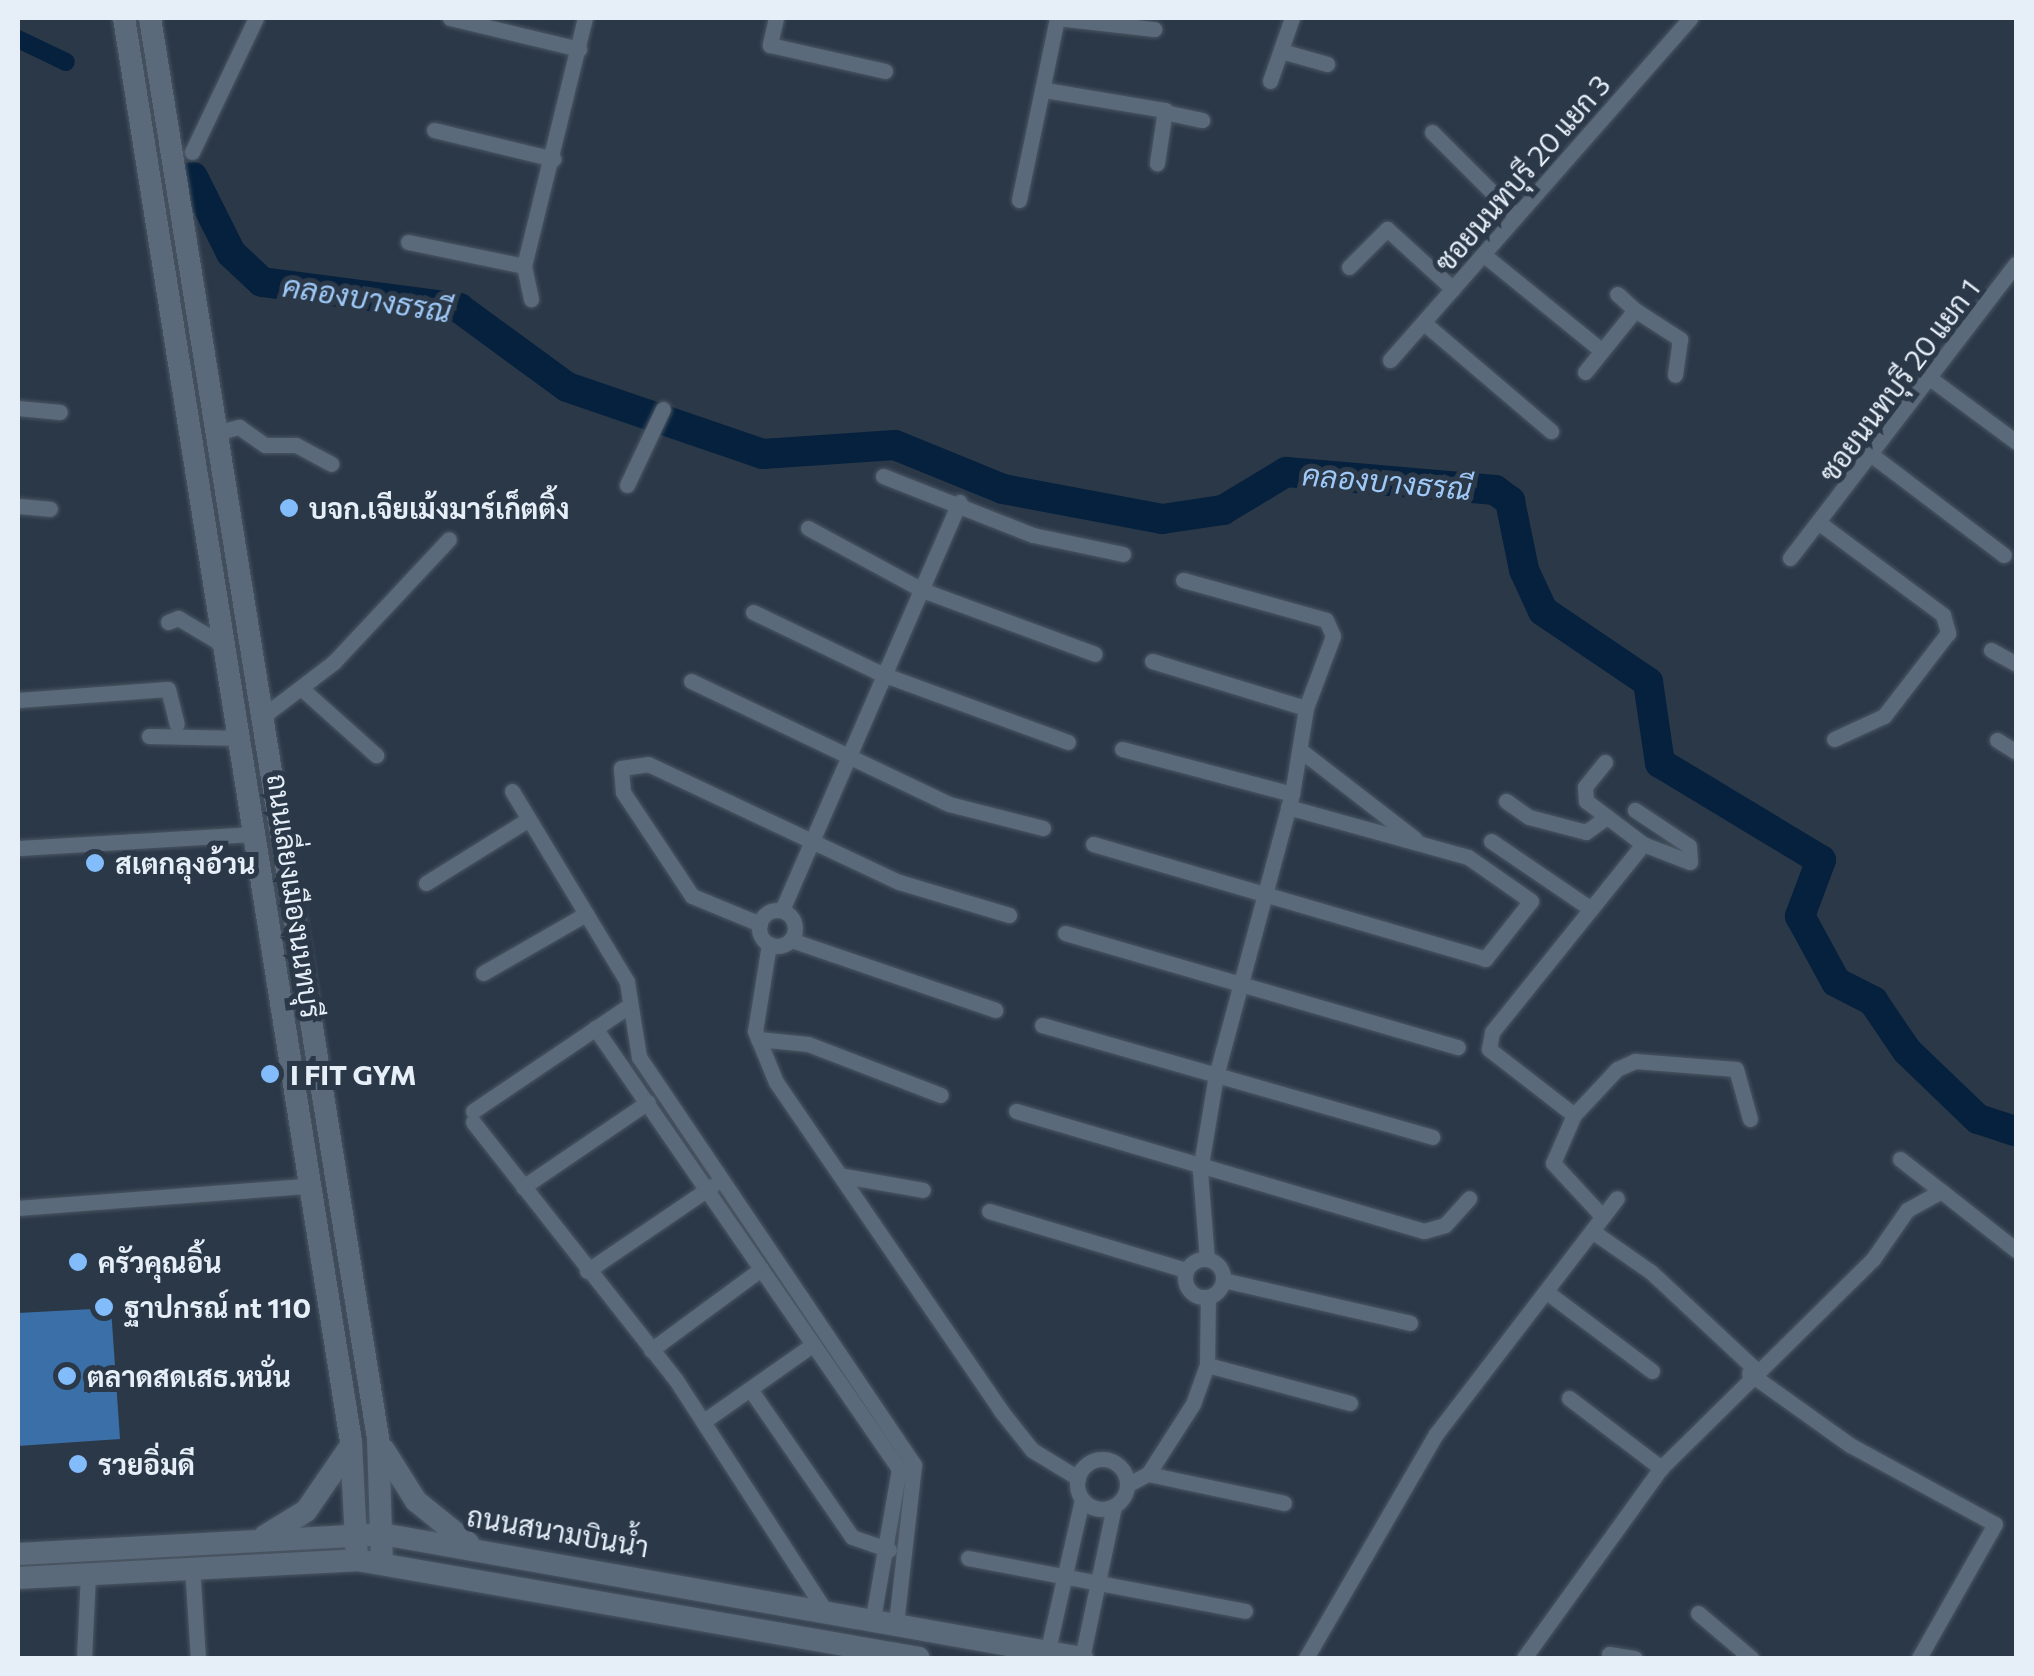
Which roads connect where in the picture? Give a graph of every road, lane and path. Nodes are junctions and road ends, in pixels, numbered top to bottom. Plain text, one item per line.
1 (124, 18) edge
2 (150, 18) edge
3 (256, 18) edge
4 (450, 18) edge
5 (586, 18) edge
6 (776, 18) edge
7 (1057, 18) edge
8 (1292, 18) edge
9 (1690, 18) edge
10 (1154, 30) dead end
11 (579, 48) junction
12 (1280, 51) junction
13 (1327, 64) dead end
14 (885, 71) dead end
15 (1270, 81) dead end
16 (1046, 90) junction
17 (1169, 113) junction
18 (1202, 120) dead end
19 (434, 130) dead end
20 (1432, 132) dead end
21 (192, 152) dead end
22 (554, 159) junction
23 (1157, 164) dead end
24 (1020, 200) dead end
25 (1516, 216) junction
26 (408, 242) dead end
27 (1484, 255) junction
28 (2016, 264) edge
29 (524, 266) junction
30 (1349, 267) dead end
31 (1452, 289) junction
32 (1617, 294) dead end
33 (530, 299) dead end
34 (1634, 310) junction
35 (1424, 323) junction
36 (1602, 351) junction
37 (1390, 360) dead end
38 (1585, 372) dead end
39 (1675, 375) dead end
40 (1931, 380) junction
41 (18, 408) edge
42 (662, 411) dead end
43 (60, 412) dead end
44 (190, 420) junction
45 (1551, 432) dead end
46 (216, 434) junction
47 (2016, 442) edge
48 (1873, 456) junction
49 (331, 464) dead end
50 (884, 476) dead end
51 (626, 485) dead end
52 (960, 502) junction
53 (18, 506) edge
54 (50, 509) dead end
55 (1822, 525) junction
56 (808, 528) dead end
57 (449, 539) dead end
58 (1123, 554) dead end
59 (2004, 555) dead end
60 (1790, 558) dead end
61 (1183, 580) dead end
62 (922, 590) junction
63 (753, 612) dead end
64 (168, 622) dead end
65 (227, 647) junction
66 (1991, 650) dead end
67 (1095, 654) dead end
68 (1152, 661) dead end
69 (2016, 664) edge
70 (882, 674) junction
71 (691, 682) dead end
72 (301, 688) junction
73 (18, 700) edge
74 (1306, 708) junction
75 (262, 717) junction
76 (177, 724) dead end
77 (149, 736) dead end
78 (242, 738) junction
79 (1834, 740) dead end
80 (1997, 740) dead end
81 (1068, 742) dead end
82 (1122, 749) dead end
83 (1300, 750) junction
84 (2016, 752) edge
85 (376, 755) dead end
86 (845, 759) junction
87 (1605, 762) dead end
88 (512, 791) dead end
89 (1290, 801) junction
90 (1506, 801) dead end
91 (1636, 810) dead end
92 (1606, 816) junction
93 (528, 820) junction
94 (1044, 828) dead end
95 (257, 834) junction
96 (1491, 841) dead end
97 (809, 843) junction
98 (1420, 843) junction
99 (1093, 844) dead end
100 (1643, 844) junction
101 (18, 848) edge
102 (426, 883) dead end
103 (1266, 892) junction
104 (1591, 909) junction
105 (782, 910) junction
106 (586, 914) junction
107 (1008, 915) dead end
108 (760, 924) junction
109 (1064, 933) dead end
110 (791, 940) junction
111 (769, 944) junction
112 (483, 973) dead end
113 (1236, 983) junction
114 (630, 1005) junction
115 (995, 1010) dead end
116 (1042, 1026) dead end
117 (594, 1028) junction
118 (758, 1040) junction
119 (1458, 1047) dead end
120 (640, 1057) junction
121 (624, 1064) junction
122 (1216, 1075) junction
123 (941, 1095) dead end
124 (648, 1102) junction
125 (1016, 1111) dead end
126 (1574, 1115) junction
127 (1750, 1119) dead end
128 (1432, 1137) dead end
129 (1900, 1159) dead end
130 (1200, 1170) junction
131 (844, 1176) junction
132 (307, 1186) junction
133 (714, 1186) junction
134 (523, 1187) junction
135 (922, 1190) dead end
136 (1941, 1191) junction
137 (1469, 1198) dead end
138 (1618, 1198) dead end
139 (18, 1208) edge
140 (988, 1211) dead end
141 (1602, 1216) junction
142 (1592, 1231) junction
143 (2016, 1250) edge
144 (1206, 1259) junction
145 (761, 1269) junction
146 (1186, 1270) junction
147 (587, 1271) junction
148 (1224, 1280) junction
149 (1548, 1293) junction
150 (1208, 1297) junction
151 (1410, 1323) dead end
152 (812, 1345) junction
153 (651, 1350) junction
154 (1207, 1365) junction
155 (1652, 1371) dead end
156 (1752, 1371) junction
157 (844, 1376) junction
158 (750, 1389) junction
159 (1570, 1398) dead end
160 (1350, 1403) dead end
161 (704, 1421) junction
162 (378, 1438) junction
163 (352, 1442) junction
164 (906, 1466) junction
165 (1661, 1468) junction
166 (1148, 1474) junction
167 (1078, 1478) junction
168 (1127, 1485) junction
169 (1082, 1499) junction
170 (1284, 1502) dead end
171 (1114, 1506) junction
172 (357, 1534) junction
173 (382, 1534) junction
174 (258, 1540) junction
175 (470, 1544) junction
176 (882, 1548) junction
177 (903, 1552) junction
178 (18, 1554) edge
179 (968, 1558) dead end
180 (358, 1560) junction
181 (382, 1563) junction
182 (192, 1566) junction
183 (88, 1572) junction
184 (18, 1578) edge
185 (1061, 1578) junction
186 (1096, 1583) junction
187 (825, 1610) junction
188 (1245, 1611) dead end
189 (1698, 1613) dead end
190 (884, 1621) junction
191 (920, 1628) junction
192 (802, 1636) junction
193 (870, 1648) junction
194 (1610, 1654) dead end
195 (1047, 1655) edge
196 (84, 1658) edge
197 (198, 1658) edge
198 (812, 1658) edge
199 (916, 1658) edge
200 (1082, 1658) edge
201 (1306, 1658) edge
202 (1524, 1658) edge
203 (1635, 1658) edge
204 (1751, 1658) edge
205 (1919, 1658) edge

1 - 44 main road, ถนนเลี่ยงเมืองนนทบุรี
2 - 46 main road, ถนนเลี่ยงเมืองนนทบุรี
3 - 21 street
4 - 11 street
5 - 11 street
6 - 14 street
7 - 10 street
7 - 16 street
8 - 12 street
9 - 25 street, ซอยนนทบุรี 20 แยก 3
11 - 22 street
12 - 13 street
12 - 15 street
16 - 17 street
16 - 24 street
17 - 18 street
17 - 23 street
19 - 22 street
20 - 25 street
22 - 29 street
25 - 27 street, ซอยนนทบุรี 20 แยก 3
26 - 29 street
27 - 31 street, ซอยนนทบุรี 20 แยก 3
27 - 36 street
28 - 40 street, ซอยนนทบุรี 20 แยก 1
29 - 33 street
30 - 31 street
31 - 35 street, ซอยนนทบุรี 20 แยก 3
32 - 34 street
34 - 36 street
34 - 39 street
35 - 37 street, ซอยนนทบุรี 20 แยก 3
35 - 45 street
36 - 38 street
40 - 47 street
40 - 48 street, ซอยนนทบุรี 20 แยก 1
41 - 43 street
42 - 51 street
44 - 46 main road
44 - 65 main road, ถนนเลี่ยงเมืองนนทบุรี
46 - 49 street
46 - 75 main road, ถนนเลี่ยงเมืองนนทบุรี
48 - 55 street, ซอยนนทบุรี 20 แยก 1
48 - 59 street
50 - 52 street
52 - 58 street
52 - 62 street
53 - 54 street
55 - 60 street, ซอยนนทบุรี 20 แยก 1
55 - 79 street
56 - 62 street
57 - 72 street
61 - 74 street
62 - 67 street
62 - 70 street
63 - 70 street
64 - 65 street
65 - 78 main road, ถนนเลี่ยงเมืองนนทบุรี
66 - 69 street
68 - 74 street
70 - 81 street
70 - 86 street
71 - 86 street
72 - 75 street
72 - 85 street
73 - 76 street
74 - 83 street
75 - 162 main road, ถนนเลี่ยงเมืองนนทบุรี
77 - 78 street
78 - 95 main road, ถนนเลี่ยงเมืองนนทบุรี
80 - 84 street
82 - 89 street
83 - 89 street
83 - 98 street
86 - 94 street
86 - 97 street
87 - 92 street
88 - 93 street
89 - 98 street
89 - 103 street
90 - 92 street
91 - 100 street
92 - 100 street
93 - 102 street
93 - 106 street
95 - 101 street
95 - 132 main road, ถนนเลี่ยงเมืองนนทบุรี
96 - 104 street
97 - 105 street
97 - 107 street
97 - 108 street
98 - 103 street
99 - 103 street
100 - 104 street
103 - 113 street
104 - 126 street
105 - 108 street
105 - 110 street
106 - 112 street
106 - 114 street
108 - 111 street
109 - 113 street
110 - 111 street
110 - 115 street
111 - 118 street
113 - 119 street
113 - 122 street
114 - 117 street
114 - 120 street
116 - 122 street
117 - 121 street
117 - 134 street
118 - 123 street
118 - 131 street
120 - 121 street
120 - 133 street
121 - 124 street
122 - 128 street
122 - 130 street
124 - 133 street
124 - 134 street
125 - 130 street
126 - 127 street
126 - 141 street
129 - 136 street
130 - 137 street
130 - 144 street
131 - 135 street
131 - 167 street
132 - 139 street
132 - 163 main road, ถนนเลี่ยงเมืองนนทบุรี
133 - 145 street
133 - 147 street
133 - 157 street
134 - 147 street
136 - 143 street
136 - 156 street
138 - 141 street
140 - 146 street
141 - 142 street
142 - 149 street
142 - 156 street
144 - 146 street
144 - 148 street
145 - 152 street
145 - 153 street
146 - 150 street
147 - 153 street
148 - 150 street
148 - 151 street
149 - 155 street
149 - 201 street
150 - 154 street
152 - 157 street
152 - 158 street
153 - 161 street
154 - 160 street
154 - 166 street
156 - 165 street
156 - 205 street
157 - 164 street
158 - 161 street
158 - 176 street
159 - 165 street
161 - 187 street
162 - 173 main road, ถนนเลี่ยงเมืองนนทบุรี
162 - 175 main road
163 - 172 main road, ถนนเลี่ยงเมืองนนทบุรี
163 - 174 main road
164 - 176 street
164 - 177 street
165 - 202 street
166 - 168 street
166 - 170 street
167 - 168 street
167 - 169 street
168 - 171 street
169 - 171 street
169 - 185 street
171 - 186 street
172 - 173 main road, ถนนสนามบินน้ำ
172 - 174 main road, ถนนสนามบินน้ำ
172 - 180 main road, ถนนเลี่ยงเมืองนนทบุรี
173 - 175 main road, ถนนสนามบินน้ำ
173 - 181 main road, ถนนเลี่ยงเมืองนนทบุรี
174 - 178 main road, ถนนสนามบินน้ำ
175 - 187 main road, ถนนสนามบินน้ำ
176 - 177 street
176 - 190 street
177 - 190 street
179 - 185 street
180 - 181 main road
180 - 182 main road
181 - 192 main road
182 - 183 main road
182 - 197 street
183 - 184 main road
183 - 196 street
185 - 186 street
185 - 195 street
186 - 188 street
186 - 200 street
187 - 190 main road, ถนนสนามบินน้ำ
189 - 204 street
190 - 191 main road, ถนนสนามบินน้ำ
190 - 193 main road
191 - 195 main road, ถนนสนามบินน้ำ
191 - 199 main road
192 - 193 main road
192 - 198 street
193 - 199 main road
194 - 203 street
195 - 200 main road, ถนนสนามบินน้ำ

